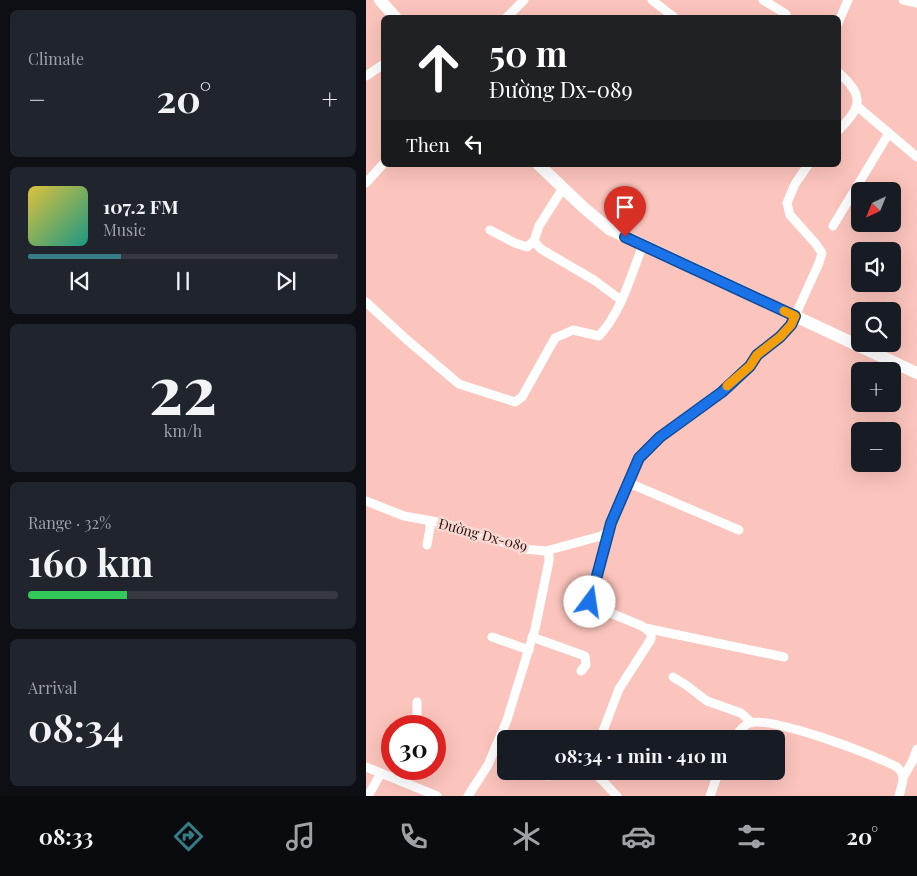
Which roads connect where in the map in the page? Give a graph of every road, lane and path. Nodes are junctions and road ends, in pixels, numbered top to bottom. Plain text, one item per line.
1 (380, 0) edge
2 (524, 0) edge
3 (652, 0) edge
4 (763, 0) edge
5 (848, 0) edge
6 (903, 0) edge
7 (917, 3) edge
8 (393, 15) edge
9 (509, 15) edge
10 (671, 15) edge
11 (786, 15) edge
12 (841, 16) edge
13 (381, 66) edge
14 (366, 76) edge
15 (841, 76) edge
16 (858, 107) junction
17 (841, 128) edge
18 (889, 133) junction
19 (917, 157) edge
20 (381, 167) edge
21 (541, 167) edge
22 (807, 167) edge
23 (366, 183) edge
24 (563, 188) junction
25 (833, 226) dead end
26 (490, 230) dead end
27 (534, 241) junction
28 (643, 245) junction
29 (621, 300) junction
30 (366, 302) edge
31 (795, 316) junction
32 (917, 373) edge
33 (629, 483) junction
34 (366, 501) edge
35 (430, 521) junction
36 (739, 530) dead end
37 (608, 532) junction
38 (426, 545) dead end
39 (546, 551) junction
40 (644, 628) junction
41 (492, 637) dead end
42 (532, 638) junction
43 (529, 650) junction
44 (784, 656) dead end
45 (581, 671) dead end
46 (673, 677) dead end
47 (417, 702) dead end
48 (417, 715) edge
49 (751, 722) junction
50 (603, 730) edge
51 (741, 730) edge
52 (917, 749) edge
53 (366, 767) edge
54 (381, 773) joint
55 (904, 776) junction
56 (398, 780) edge
57 (602, 780) edge
58 (716, 780) edge
59 (368, 796) edge
60 (437, 796) edge
61 (468, 796) edge
62 (617, 796) edge
63 (710, 796) edge
64 (899, 796) edge

1 - 8 street
2 - 9 street
3 - 10 street
4 - 11 street
5 - 12 street
6 - 7 street
13 - 14 street
15 - 16 street
16 - 17 street
16 - 18 street
18 - 19 street
18 - 25 street
20 - 23 street
21 - 24 street
22 - 31 street
24 - 27 street
24 - 28 street
26 - 27 street
27 - 29 street
28 - 29 street
28 - 31 street
29 - 30 street
31 - 32 street
31 - 33 street
33 - 36 street
33 - 37 street
34 - 35 street, Đường Dx-089
35 - 38 street
35 - 39 street, Đường Dx-089
37 - 39 street, Đường Dx-089
37 - 40 street
39 - 42 street
40 - 44 street
40 - 50 street
41 - 43 street
42 - 43 street
42 - 45 street
43 - 61 street
46 - 49 street
47 - 48 street
49 - 51 street
49 - 55 street
52 - 55 street
53 - 54 street
54 - 59 street
55 - 64 street
56 - 60 street
57 - 62 street
58 - 63 street

